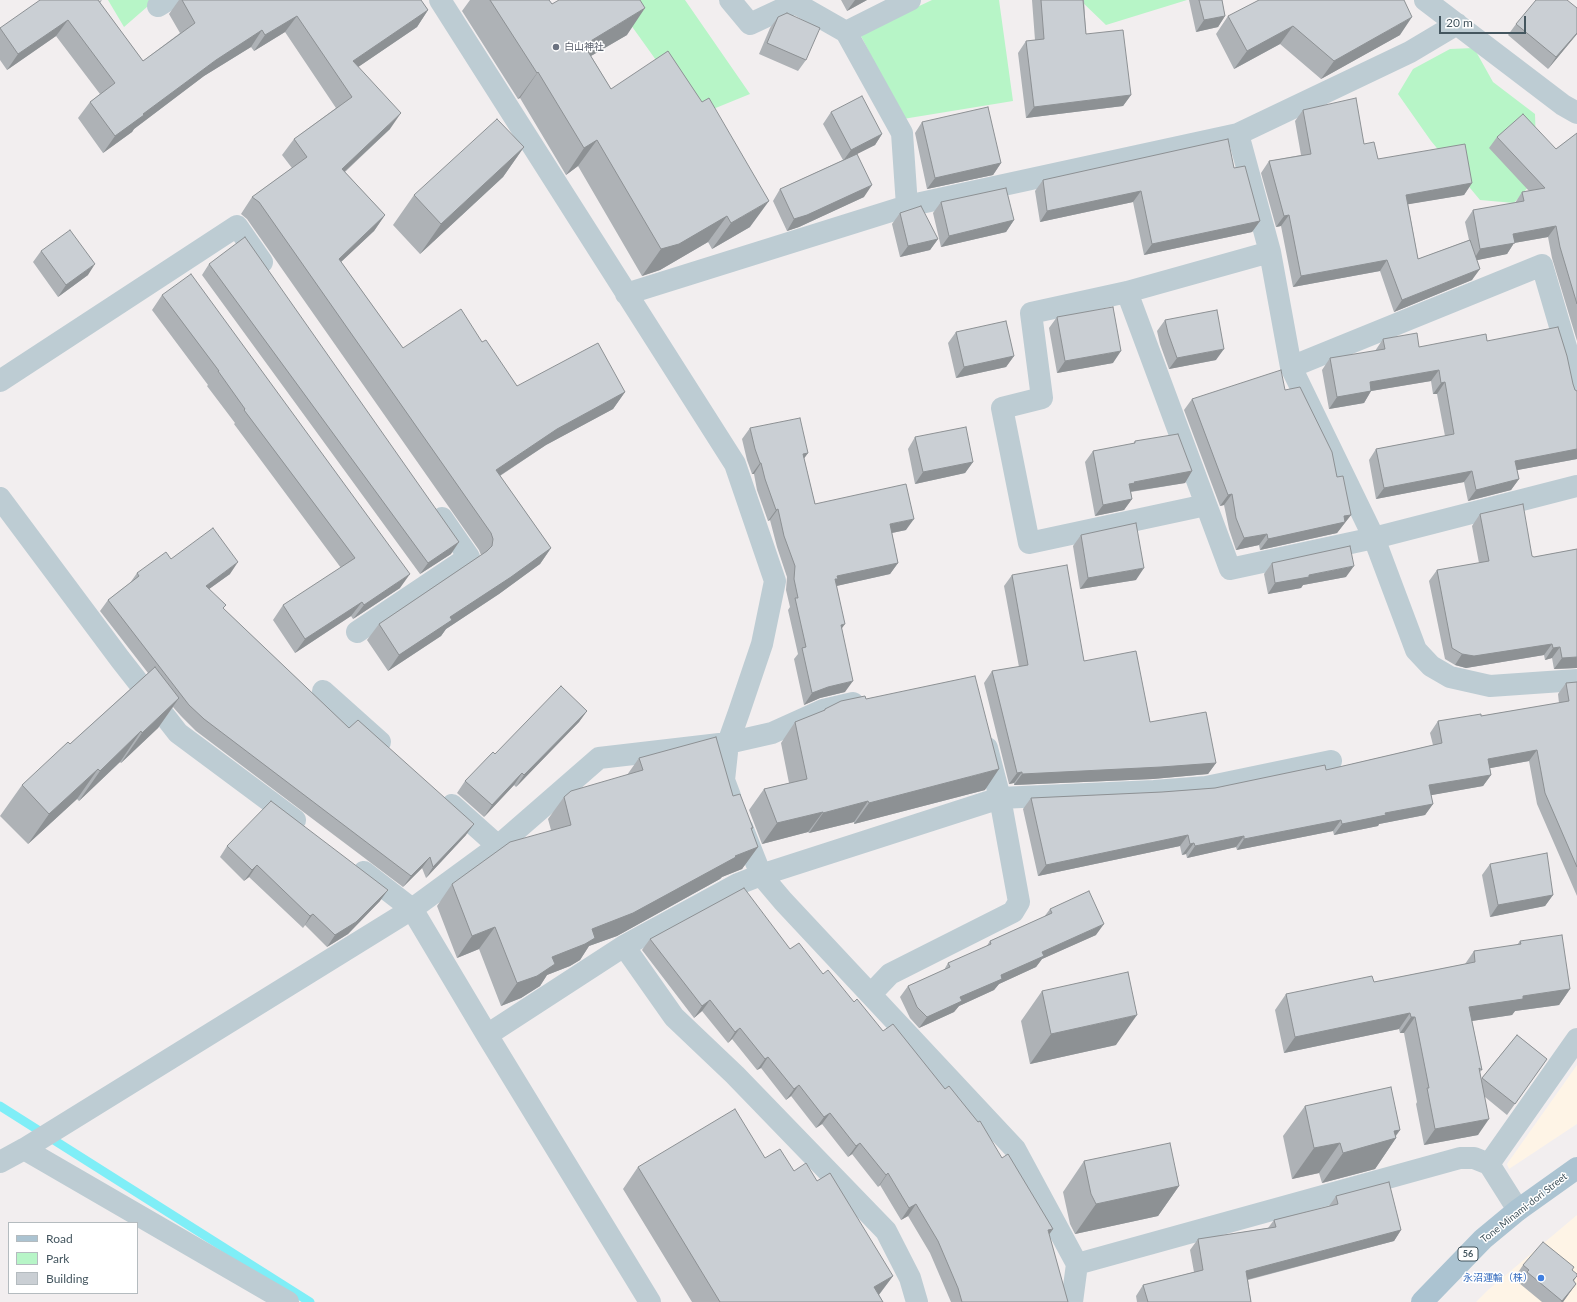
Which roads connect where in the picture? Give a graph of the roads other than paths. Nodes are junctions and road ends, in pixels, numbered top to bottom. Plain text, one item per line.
1 (440, 0) edge
2 (730, 0) edge
3 (910, 0) edge
4 (1425, 0) edge
5 (1457, 24) junction
6 (846, 32) junction
7 (1577, 113) edge
8 (1238, 134) junction
9 (907, 206) junction
10 (1270, 252) junction
11 (178, 264) junction
12 (273, 278) edge
13 (192, 283) edge
14 (1127, 292) junction
15 (626, 294) junction
16 (1574, 363) edge
17 (1291, 367) junction
18 (0, 381) edge
19 (1577, 393) edge
20 (1577, 486) edge
21 (0, 498) edge
22 (433, 505) edge
23 (1206, 505) junction
24 (1374, 538) junction
25 (357, 632) dead end
26 (1577, 680) edge
27 (323, 691) dead end
28 (869, 700) edge
29 (983, 731) edge
30 (728, 743) junction
31 (393, 753) edge
32 (1331, 761) dead end
33 (439, 794) edge
34 (1000, 798) junction
35 (312, 833) edge
36 (498, 846) junction
37 (350, 862) edge
38 (760, 875) junction
39 (412, 909) junction
40 (624, 946) junction
41 (871, 994) junction
42 (487, 1036) junction
43 (1577, 1039) edge
44 (24, 1149) junction
45 (0, 1162) edge
46 (1489, 1164) junction
47 (1577, 1168) edge
48 (1518, 1210) junction
49 (1077, 1264) junction
50 (288, 1302) edge
51 (650, 1302) edge
52 (917, 1302) edge
53 (1072, 1302) edge
54 (1422, 1302) edge

1 - 15 street
2 - 6 street
3 - 6 street
4 - 5 street
5 - 7 street
5 - 8 street
6 - 9 street
8 - 9 street
8 - 10 street
9 - 15 street
10 - 14 street
10 - 17 street
11 - 12 street
11 - 13 street
11 - 18 street
14 - 23 street
14 - 23 street
15 - 30 street
16 - 17 street
16 - 19 street
17 - 24 street
20 - 24 street
21 - 35 street
22 - 25 street
23 - 24 street
24 - 26 street
27 - 31 street
28 - 30 street
29 - 34 street
30 - 36 street
30 - 38 street
32 - 34 street
33 - 36 street
34 - 38 street
34 - 41 street
36 - 39 street
37 - 39 street
38 - 40 street
38 - 41 street
39 - 42 street
39 - 44 street
40 - 42 street
40 - 52 street
41 - 49 street
42 - 51 street
43 - 46 street
44 - 45 street
44 - 50 street
46 - 48 street
46 - 49 street
47 - 48 main road, Tone Minami-dori Street / 56
48 - 54 main road, Tone Minami-dori Street / 56
49 - 53 street

